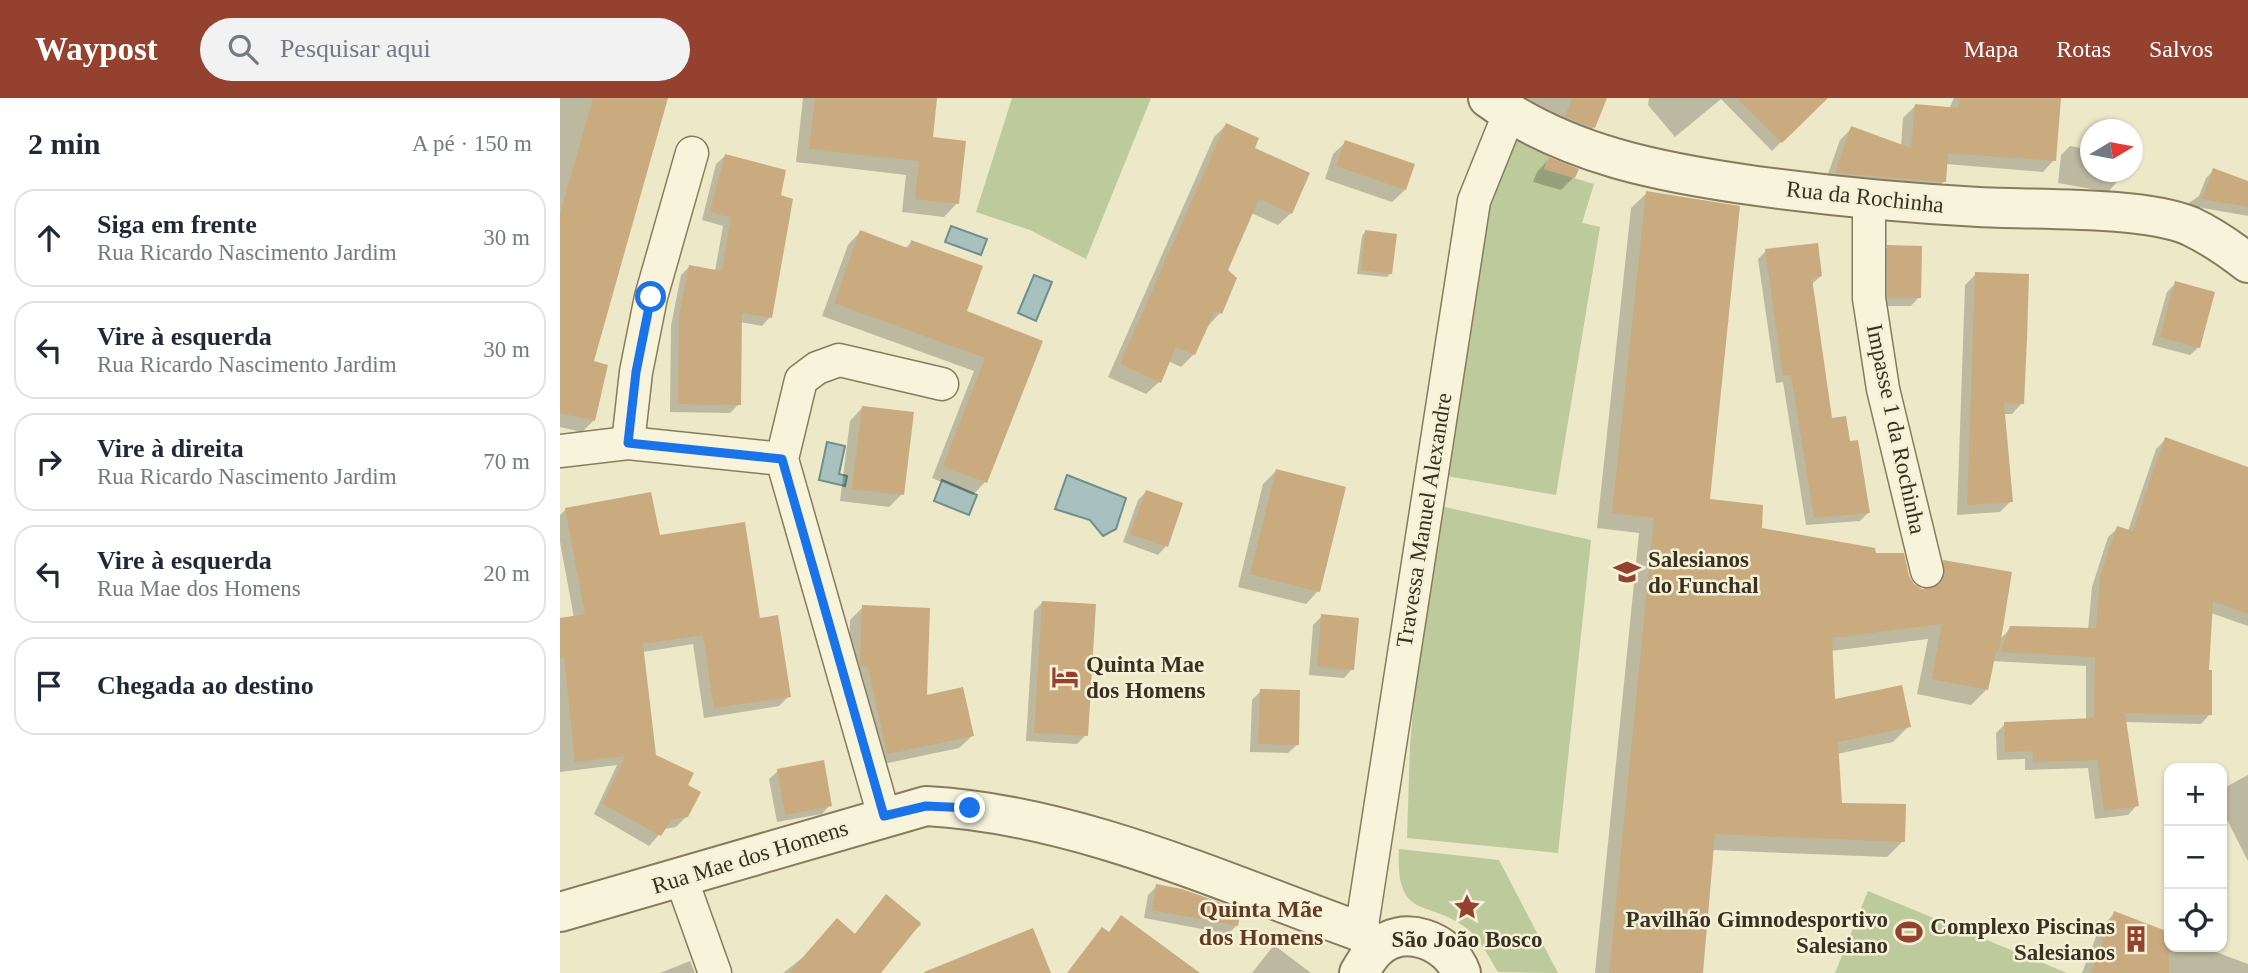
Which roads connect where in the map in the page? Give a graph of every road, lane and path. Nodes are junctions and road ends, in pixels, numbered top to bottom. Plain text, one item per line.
1 (1499, 106) edge
2 (692, 153) dead end
3 (1869, 201) junction
4 (2248, 263) edge
5 (942, 384) dead end
6 (628, 443) junction
7 (560, 451) edge
8 (782, 459) junction
9 (1927, 571) dead end
10 (884, 816) junction
11 (681, 878) junction
12 (560, 912) edge
13 (1365, 951) edge
14 (715, 973) edge
15 (1461, 973) edge

1 - 3 street, Rua da Rochinha
1 - 13 street, Travessa Manuel Alexandre
2 - 6 street
3 - 4 street, Rua da Rochinha
3 - 9 street, Impasse 1 da Rochinha
5 - 8 street
6 - 7 street
6 - 8 street
8 - 10 street
10 - 11 street, Rua Mae dos Homens
10 - 13 street, Rua Mae dos Homens
11 - 12 street, Rua Mae dos Homens
11 - 14 street
13 - 15 street

